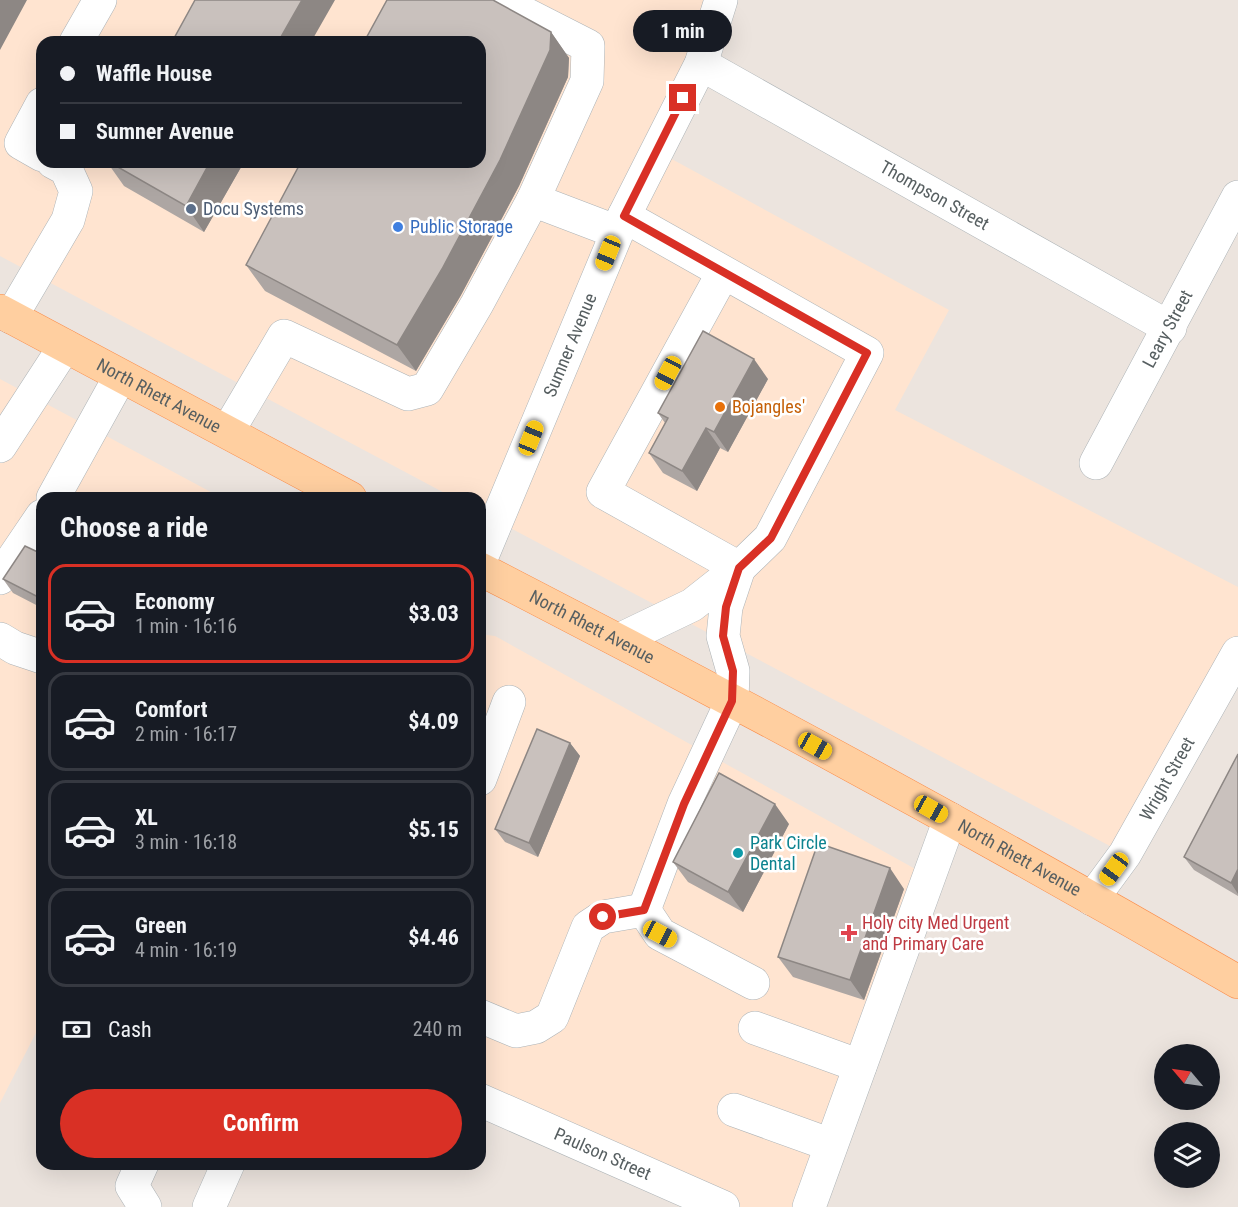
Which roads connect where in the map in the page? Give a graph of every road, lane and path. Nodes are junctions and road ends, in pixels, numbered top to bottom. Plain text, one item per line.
1 (100, 0) edge
2 (498, 0) edge
3 (721, 0) edge
4 (79, 36) edge
5 (701, 64) junction
6 (36, 117) edge
7 (21, 150) edge
8 (64, 168) edge
9 (1238, 196) edge
10 (532, 200) junction
11 (620, 224) junction
12 (723, 273) junction
13 (5, 314) edge
14 (1170, 328) junction
15 (65, 346) junction
16 (120, 377) junction
17 (228, 431) junction
18 (0, 446) edge
19 (1096, 463) dead end
20 (58, 492) edge
21 (339, 492) edge
22 (36, 526) edge
23 (486, 547) edge
24 (739, 568) junction
25 (486, 572) edge
26 (0, 578) edge
27 (0, 639) edge
28 (619, 640) junction
29 (1238, 653) edge
30 (36, 655) edge
31 (732, 701) junction
32 (509, 702) dead end
33 (486, 763) edge
34 (950, 819) junction
35 (1092, 899) junction
36 (644, 910) junction
37 (1238, 982) edge
38 (753, 983) dead end
39 (486, 1018) edge
40 (755, 1028) dead end
41 (860, 1066) junction
42 (486, 1103) edge
43 (734, 1110) dead end
44 (831, 1145) junction
45 (139, 1170) edge
46 (225, 1170) edge
47 (145, 1207) edge
48 (209, 1207) edge
49 (723, 1207) edge
50 (809, 1207) edge

1 - 4 street
2 - 10 street
3 - 5 street, Sumner Avenue
5 - 11 street, Sumner Avenue
5 - 14 street, Thompson Street
6 - 7 street
8 - 13 street
9 - 14 street, Leary Street
10 - 11 street
10 - 17 street
11 - 12 street
11 - 23 street, Sumner Avenue
12 - 24 street
12 - 24 street
13 - 15 main road, North Rhett Avenue
14 - 19 street, Leary Street
15 - 16 main road, North Rhett Avenue
15 - 18 street
16 - 17 main road, North Rhett Avenue
16 - 20 street
17 - 21 main road, North Rhett Avenue
22 - 26 street
24 - 28 street
24 - 31 street
25 - 28 main road, North Rhett Avenue
27 - 30 street
28 - 31 main road, North Rhett Avenue
29 - 35 street, Wright Street
31 - 34 main road, North Rhett Avenue
31 - 36 street
32 - 33 street
34 - 35 main road, North Rhett Avenue
34 - 41 street
35 - 37 main road, North Rhett Avenue
36 - 38 street
36 - 39 street
40 - 41 street
41 - 44 street
42 - 49 street, Paulson Street
43 - 44 street
44 - 50 street
45 - 47 street
46 - 48 street

